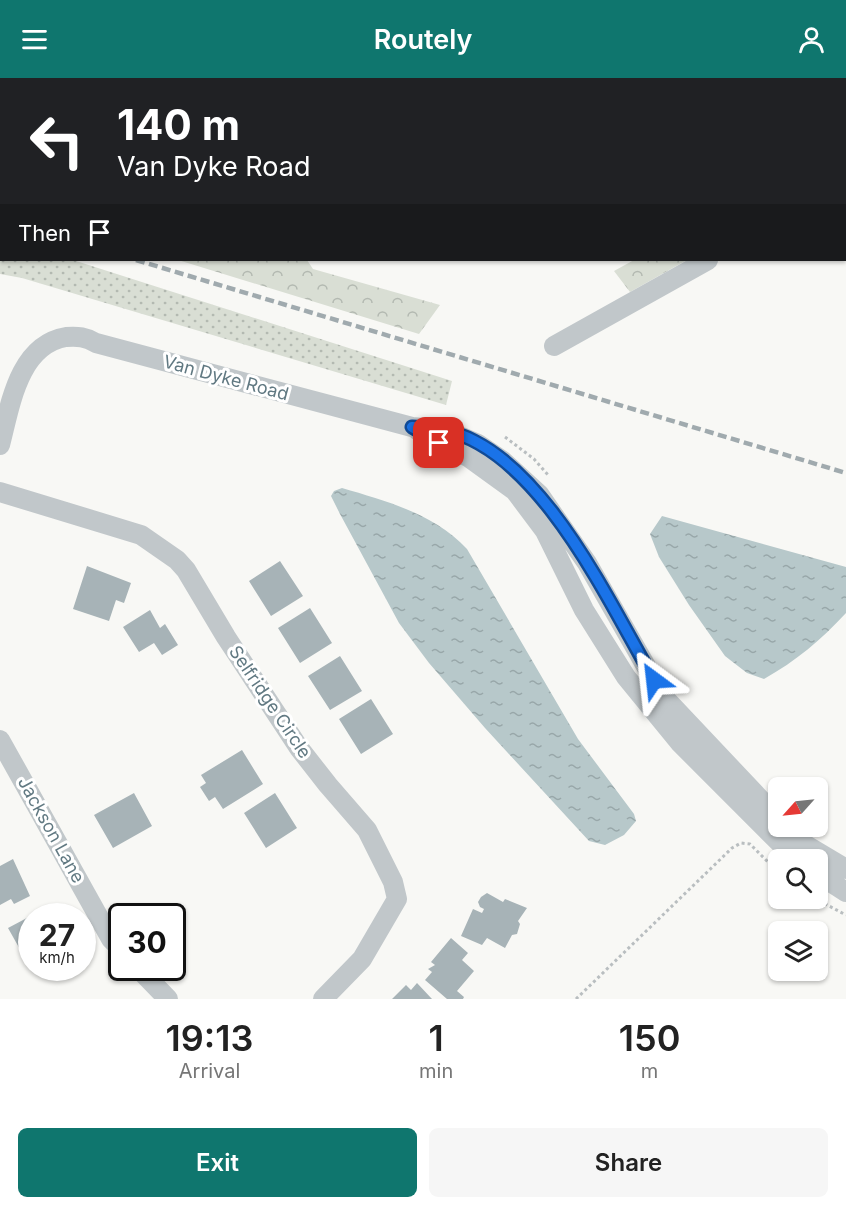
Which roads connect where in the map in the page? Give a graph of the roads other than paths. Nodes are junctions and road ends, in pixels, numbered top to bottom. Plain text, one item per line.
1 (706, 261) edge
2 (554, 346) dead end
3 (412, 427) junction
4 (0, 445) edge
5 (0, 492) edge
6 (0, 740) edge
7 (768, 807) edge
8 (796, 837) edge
9 (785, 849) edge
10 (846, 869) edge
11 (828, 880) edge
12 (846, 892) edge
13 (108, 934) edge
14 (151, 981) edge
15 (168, 999) edge
16 (323, 999) edge

1 - 2 street
3 - 4 street, Van Dyke Road
3 - 7 street, Van Dyke Road
3 - 9 street, Van Dyke Road
5 - 16 street, Selfridge Circle
6 - 13 street, Jackson Lane
8 - 10 street
11 - 12 street
14 - 15 street

